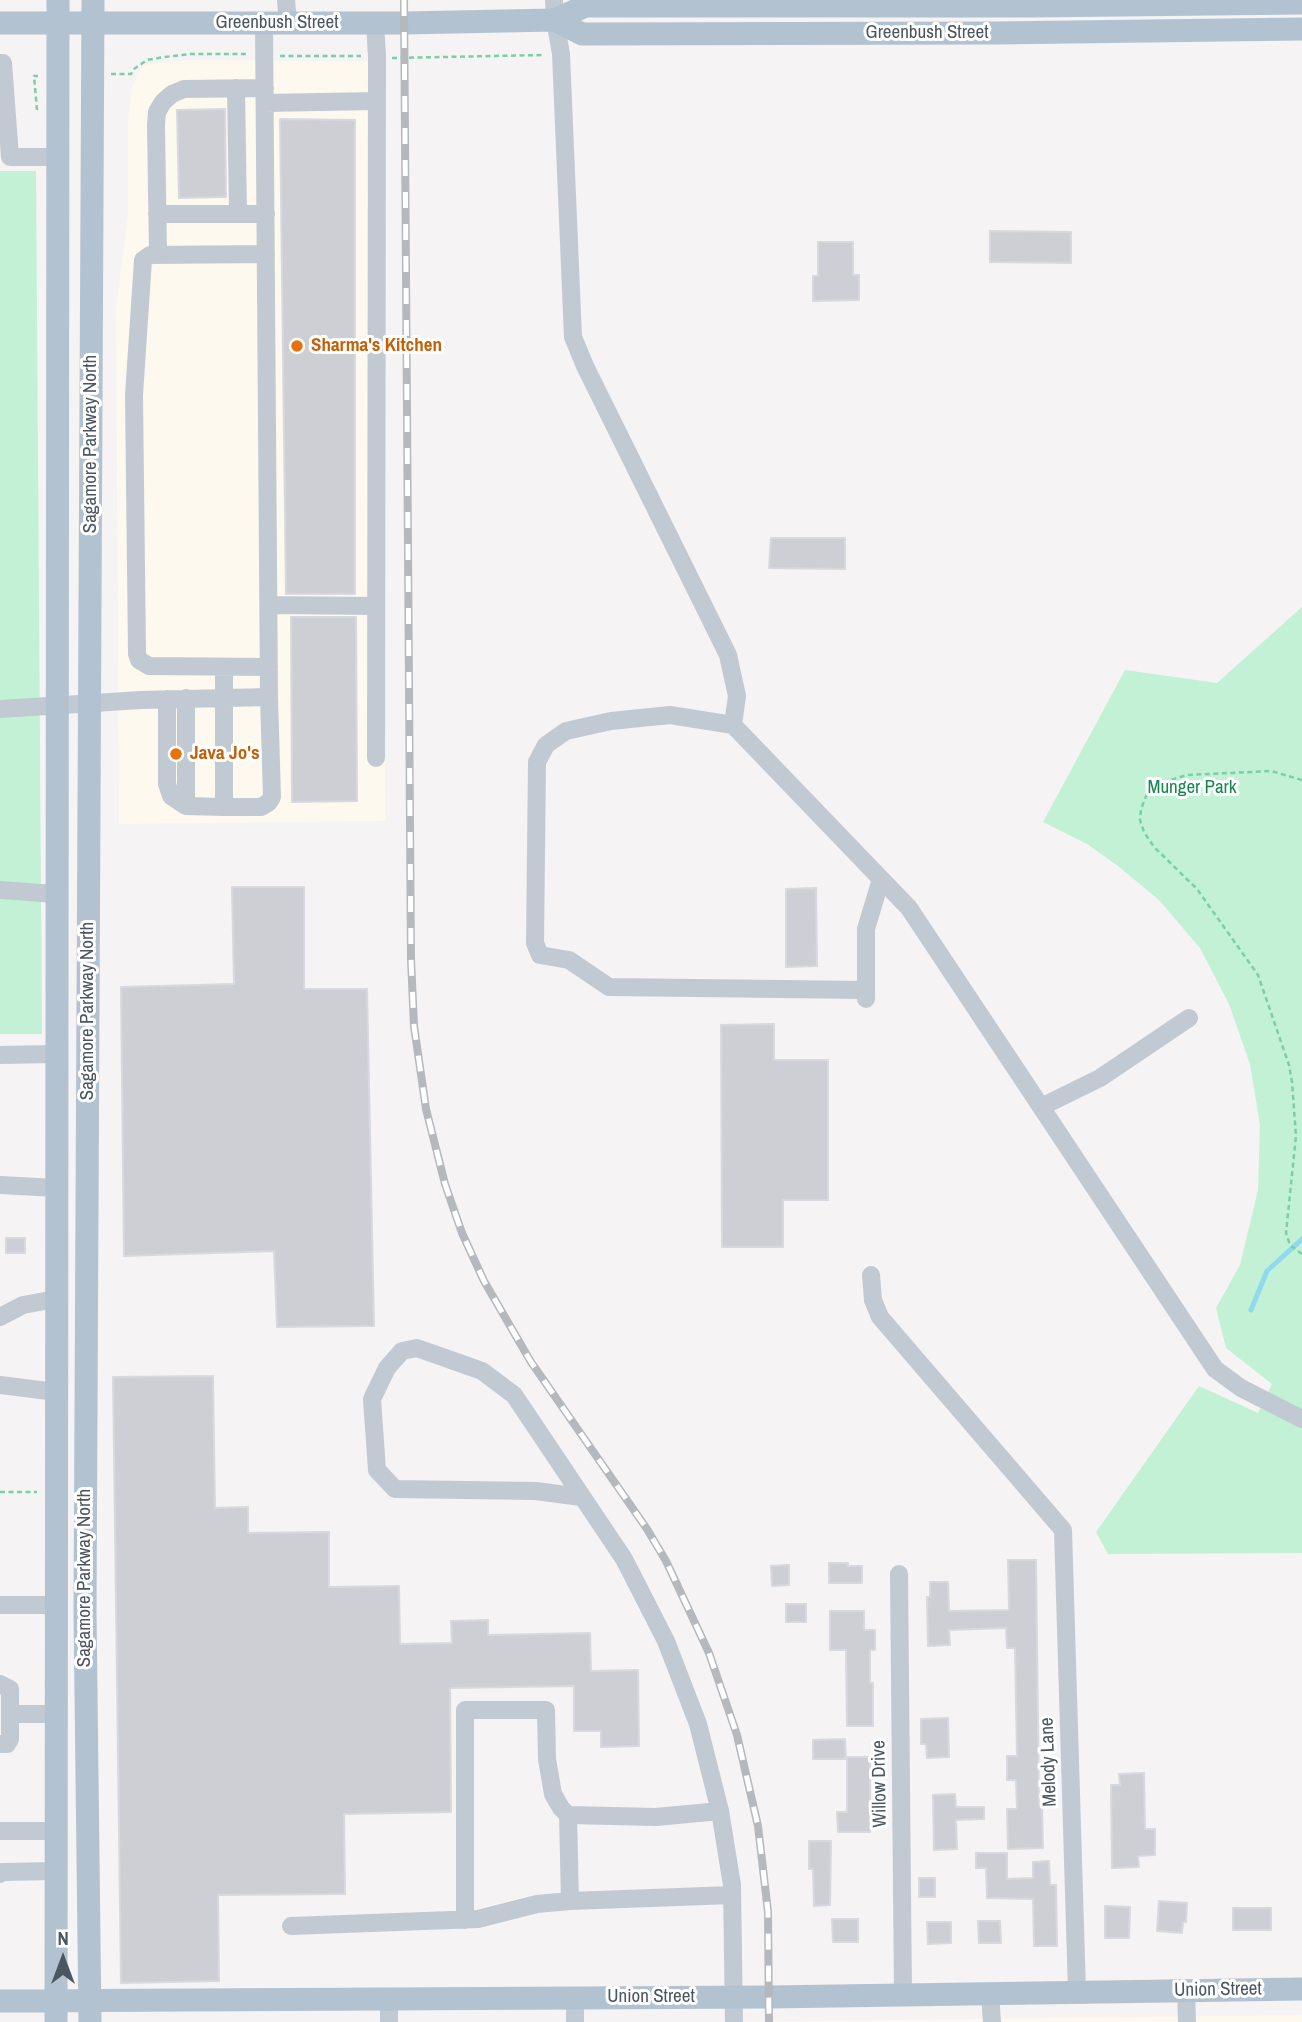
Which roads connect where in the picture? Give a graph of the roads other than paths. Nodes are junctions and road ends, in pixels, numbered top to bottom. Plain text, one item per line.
1 (58, 0) edge
2 (93, 0) edge
3 (286, 0) edge
4 (1302, 3) edge
5 (554, 10) edge
6 (0, 23) edge
7 (57, 23) junction
8 (93, 23) junction
9 (264, 23) junction
10 (288, 23) junction
11 (374, 23) junction
12 (1302, 29) edge
13 (0, 63) edge
14 (236, 88) junction
15 (265, 95) junction
16 (376, 101) junction
17 (57, 157) junction
18 (157, 214) junction
19 (238, 214) junction
20 (266, 214) junction
21 (266, 254) junction
22 (158, 255) junction
23 (269, 605) junction
24 (376, 606) junction
25 (224, 667) junction
26 (269, 667) junction
27 (224, 696) junction
28 (269, 697) junction
29 (186, 698) junction
30 (167, 699) junction
31 (57, 704) junction
32 (89, 705) junction
33 (0, 709) edge
34 (733, 725) junction
35 (376, 758) dead end
36 (186, 806) junction
37 (224, 807) junction
38 (881, 879) junction
39 (0, 890) edge
40 (56, 894) junction
41 (1189, 1018) dead end
42 (56, 1054) junction
43 (0, 1055) edge
44 (1041, 1107) junction
45 (0, 1185) edge
46 (56, 1188) junction
47 (871, 1275) dead end
48 (56, 1299) junction
49 (0, 1317) edge
50 (0, 1376) edge
51 (0, 1385) edge
52 (56, 1392) junction
53 (1302, 1419) edge
54 (581, 1497) junction
55 (899, 1574) dead end
56 (0, 1605) edge
57 (55, 1605) junction
58 (0, 1684) edge
59 (10, 1714) junction
60 (55, 1714) junction
61 (0, 1744) edge
62 (720, 1811) junction
63 (568, 1815) junction
64 (0, 1831) edge
65 (55, 1831) junction
66 (55, 1871) junction
67 (0, 1874) edge
68 (732, 1895) junction
69 (570, 1900) junction
70 (464, 1920) junction
71 (291, 1926) dead end
72 (1302, 1989) edge
73 (1186, 1991) junction
74 (1077, 1992) junction
75 (989, 1993) junction
76 (903, 1994) junction
77 (734, 1997) junction
78 (575, 1998) junction
79 (389, 1999) junction
80 (0, 2000) edge
81 (55, 2011) edge
82 (90, 2011) edge
83 (389, 2022) edge
84 (575, 2022) edge
85 (734, 2022) edge
86 (992, 2022) edge
87 (1187, 2022) edge

1 - 7 main road, Sagamore Parkway North
2 - 8 main road, Sagamore Parkway North
3 - 10 street
4 - 5 main road, Greenbush Street
5 - 11 main road, Greenbush Street
5 - 12 main road, Greenbush Street
5 - 34 street
6 - 7 main road, Greenbush Street
7 - 8 main road, Greenbush Street
7 - 17 main road, Sagamore Parkway North
8 - 9 main road, Greenbush Street
8 - 32 main road, Sagamore Parkway North
9 - 10 main road, Greenbush Street
9 - 15 street
10 - 11 main road, Greenbush Street
11 - 16 street
13 - 17 street
14 - 15 street
14 - 18 street
14 - 19 street
15 - 16 street
15 - 20 street
16 - 24 street
17 - 31 main road, Sagamore Parkway North
18 - 19 street
18 - 22 street
19 - 20 street
20 - 21 street
21 - 22 street
21 - 23 street
22 - 25 street
23 - 24 street
23 - 26 street
24 - 35 street
25 - 26 street
25 - 27 street
26 - 28 street
27 - 28 street
27 - 29 street
27 - 37 street
28 - 37 street
29 - 30 street
29 - 36 street
30 - 32 street
30 - 36 street
31 - 32 street
31 - 33 street
31 - 40 main road, Sagamore Parkway North
32 - 82 main road, Sagamore Parkway North
34 - 38 street
34 - 38 street
36 - 37 street
38 - 44 street
39 - 40 street
40 - 42 main road, Sagamore Parkway North
41 - 44 street
42 - 43 street
42 - 46 main road, Sagamore Parkway North
44 - 53 street
45 - 46 street
46 - 48 main road, Sagamore Parkway North
47 - 74 street, Melody Lane
48 - 49 street
48 - 52 main road, Sagamore Parkway North
50 - 51 street
51 - 52 street
52 - 57 main road, Sagamore Parkway North
54 - 54 street
54 - 62 street
55 - 76 street, Willow Drive
56 - 57 street
57 - 60 main road, Sagamore Parkway North
58 - 59 street
59 - 60 street
59 - 61 street
60 - 65 main road, Sagamore Parkway North
62 - 63 street
62 - 68 street
63 - 69 street
63 - 70 street
64 - 65 street
65 - 66 main road, Sagamore Parkway North
66 - 67 street
66 - 81 main road, Sagamore Parkway North
68 - 69 street
68 - 77 street
69 - 70 street
70 - 71 street
72 - 73 main road, Union Street
73 - 74 main road, Union Street
73 - 87 street
74 - 75 main road, Union Street
75 - 76 main road, Union Street
75 - 86 street
76 - 77 main road, Union Street
77 - 78 main road, Union Street
77 - 85 street
78 - 79 main road, Union Street
78 - 84 street
79 - 82 main road, Union Street
79 - 83 street
80 - 81 main road, Union Street
81 - 82 main road, Union Street

